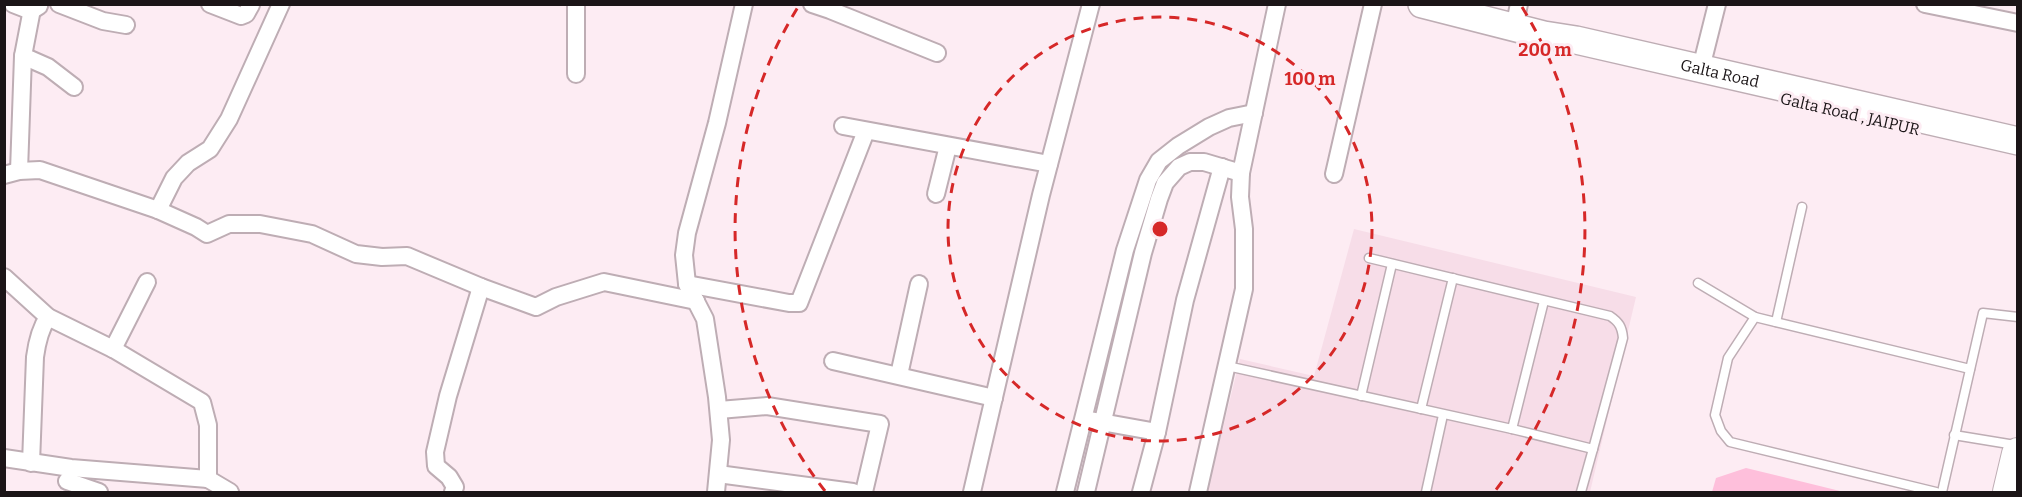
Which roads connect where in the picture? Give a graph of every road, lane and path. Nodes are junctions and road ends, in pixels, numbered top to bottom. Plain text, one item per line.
1 (13, 4) edge
2 (59, 4) edge
3 (210, 4) edge
4 (281, 4) edge
5 (576, 4) edge
6 (744, 4) edge
7 (812, 4) edge
8 (1091, 4) edge
9 (1278, 4) edge
10 (1373, 4) edge
11 (1422, 4) edge
12 (1717, 4) edge
13 (1925, 4) edge
14 (251, 5) edge
15 (35, 7) edge
16 (1516, 16) edge
17 (2018, 23) edge
18 (126, 25) dead end
19 (1544, 35) junction
20 (937, 53) dead end
21 (23, 57) junction
22 (1701, 69) junction
23 (576, 74) dead end
24 (74, 87) dead end
25 (1254, 113) junction
26 (843, 126) dead end
27 (866, 131) junction
28 (2018, 141) edge
29 (948, 146) junction
30 (1184, 154) junction
31 (2018, 154) edge
32 (1049, 164) junction
33 (1222, 167) junction
34 (1241, 173) junction
35 (8, 174) edge
36 (1334, 174) dead end
37 (936, 194) dead end
38 (1802, 207) dead end
39 (158, 210) junction
40 (1369, 258) dead end
41 (1392, 264) junction
42 (4, 278) edge
43 (1453, 278) junction
44 (147, 282) dead end
45 (1698, 283) dead end
46 (687, 284) junction
47 (919, 284) dead end
48 (481, 287) junction
49 (696, 301) junction
50 (1544, 301) junction
51 (48, 317) junction
52 (1755, 317) junction
53 (2018, 317) edge
54 (1776, 322) junction
55 (113, 349) junction
56 (833, 361) dead end
57 (1227, 366) junction
58 (1970, 369) junction
59 (899, 375) junction
60 (1360, 396) junction
61 (994, 398) junction
62 (1422, 409) junction
63 (718, 410) junction
64 (1443, 415) junction
65 (1093, 421) junction
66 (1512, 429) junction
67 (1157, 432) junction
68 (1954, 435) junction
69 (2018, 446) edge
70 (1593, 449) junction
71 (2018, 454) edge
72 (4, 458) edge
73 (31, 463) junction
74 (718, 474) junction
75 (208, 479) junction
76 (67, 481) edge
77 (99, 492) edge
78 (230, 492) edge
79 (453, 492) edge
80 (716, 492) edge
81 (854, 492) edge
82 (864, 492) edge
83 (972, 492) edge
84 (1065, 492) edge
85 (1086, 492) edge
86 (1141, 492) edge
87 (1202, 492) edge
88 (1426, 492) edge
89 (1581, 492) edge
90 (1936, 492) edge
91 (1942, 492) edge
92 (2009, 492) edge

1 - 15 street
2 - 18 street
3 - 14 street
4 - 39 street
5 - 23 street
6 - 46 street
7 - 20 street
8 - 32 street
9 - 25 street
10 - 36 street
11 - 16 main road, Galta Road
12 - 22 street
13 - 17 street
15 - 21 street
16 - 19 main road, Galta Road
19 - 22 main road, Galta Road
19 - 31 main road, Galta Road , JAIPUR
21 - 24 street
21 - 35 street
22 - 28 main road, Galta Road
25 - 30 street
25 - 34 street
26 - 27 street
27 - 29 street
27 - 46 street
29 - 32 street
29 - 37 street
30 - 33 street
30 - 65 street
32 - 61 street
33 - 34 street
33 - 67 street
34 - 57 street
35 - 39 street
38 - 54 lane
39 - 48 street
40 - 41 lane
41 - 43 lane
41 - 60 lane
42 - 51 street
43 - 50 lane
43 - 62 lane
44 - 55 street
45 - 52 lane
46 - 49 street
47 - 59 street
48 - 49 street
48 - 79 street
49 - 63 street
50 - 66 lane
50 - 70 lane
51 - 55 street
51 - 73 street
52 - 54 lane
52 - 90 lane
53 - 58 lane
54 - 58 lane
55 - 75 street
56 - 59 street
57 - 60 lane
57 - 87 street
58 - 68 lane
59 - 61 street
60 - 62 lane
61 - 83 street
62 - 64 lane
63 - 74 street
63 - 82 street
64 - 66 lane
64 - 88 lane
65 - 67 street
65 - 84 street
65 - 85 street
66 - 70 lane
67 - 86 street
68 - 69 lane
68 - 91 lane
70 - 89 lane
71 - 92 highway
72 - 73 street
73 - 76 street
74 - 80 street
74 - 81 street
75 - 76 street
75 - 78 street
76 - 77 street

